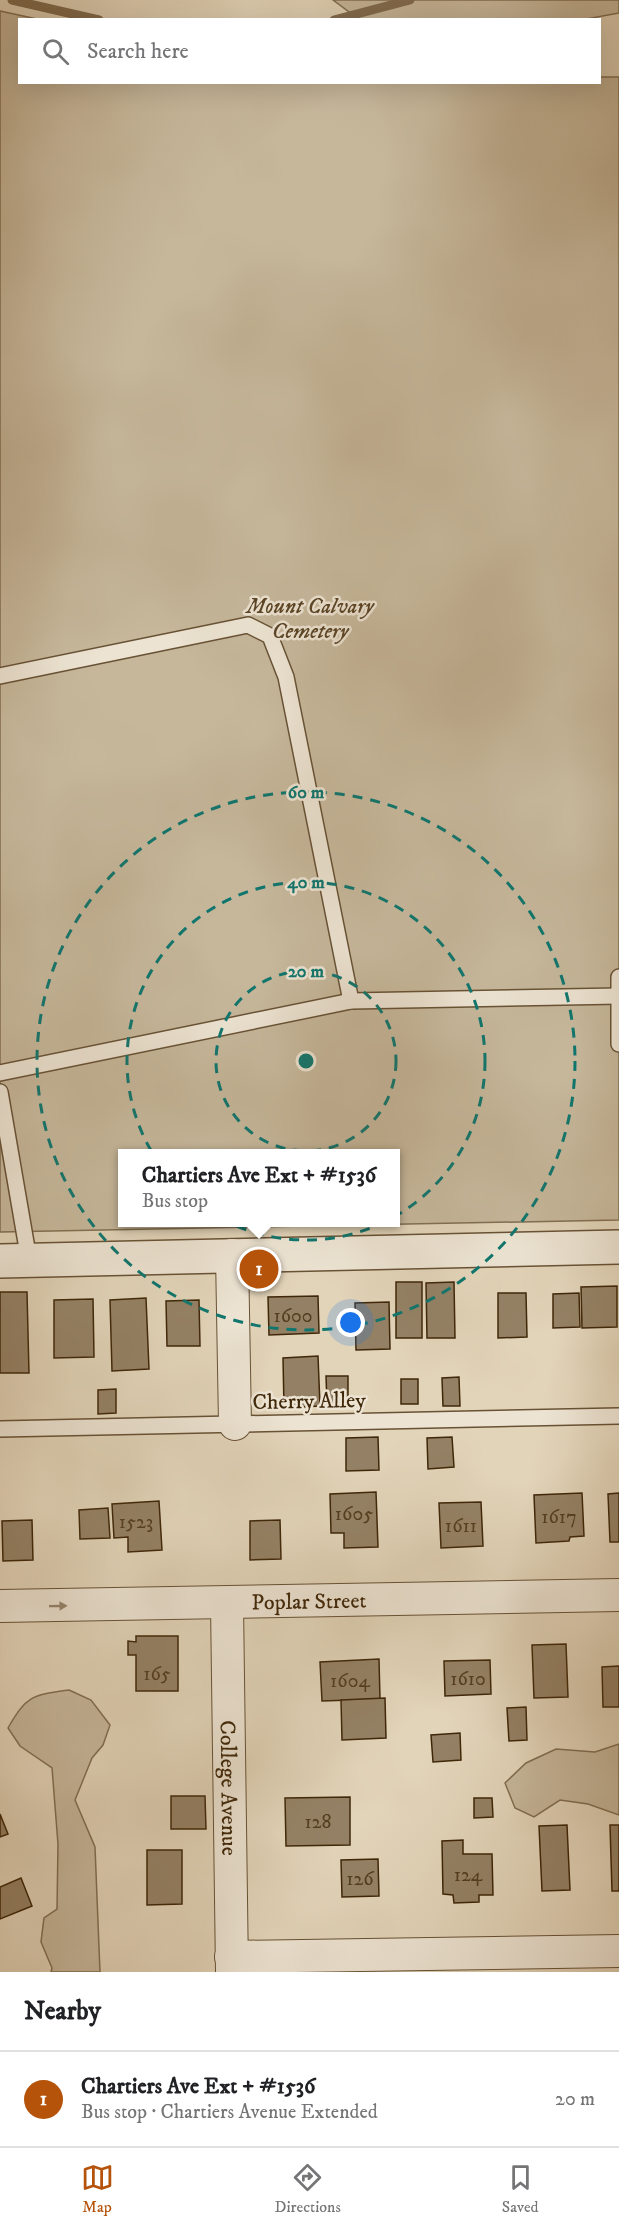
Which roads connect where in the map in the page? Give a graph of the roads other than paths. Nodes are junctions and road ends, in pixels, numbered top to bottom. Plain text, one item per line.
1 (0, 676) edge
2 (619, 977) edge
3 (618, 996) edge
4 (351, 1001) junction
5 (619, 1044) edge
6 (0, 1073) edge
7 (0, 1092) edge
8 (619, 1247) edge
9 (232, 1255) junction
10 (15, 1260) edge
11 (619, 1416) edge
12 (236, 1424) junction
13 (0, 1429) edge
14 (619, 1595) edge
15 (227, 1604) junction
16 (0, 1606) edge
17 (619, 1951) edge
18 (232, 1965) edge

1 - 4 lane
2 - 3 lane
3 - 4 lane
3 - 5 lane
4 - 6 lane
7 - 10 lane
8 - 9 street
9 - 10 street
9 - 12 street
11 - 12 lane, Cherry Alley
12 - 13 lane, Cherry Alley
14 - 15 street, Poplar Street
16 -> 15 street, Poplar Street
15 - 18 street, College Avenue
17 - 18 street

